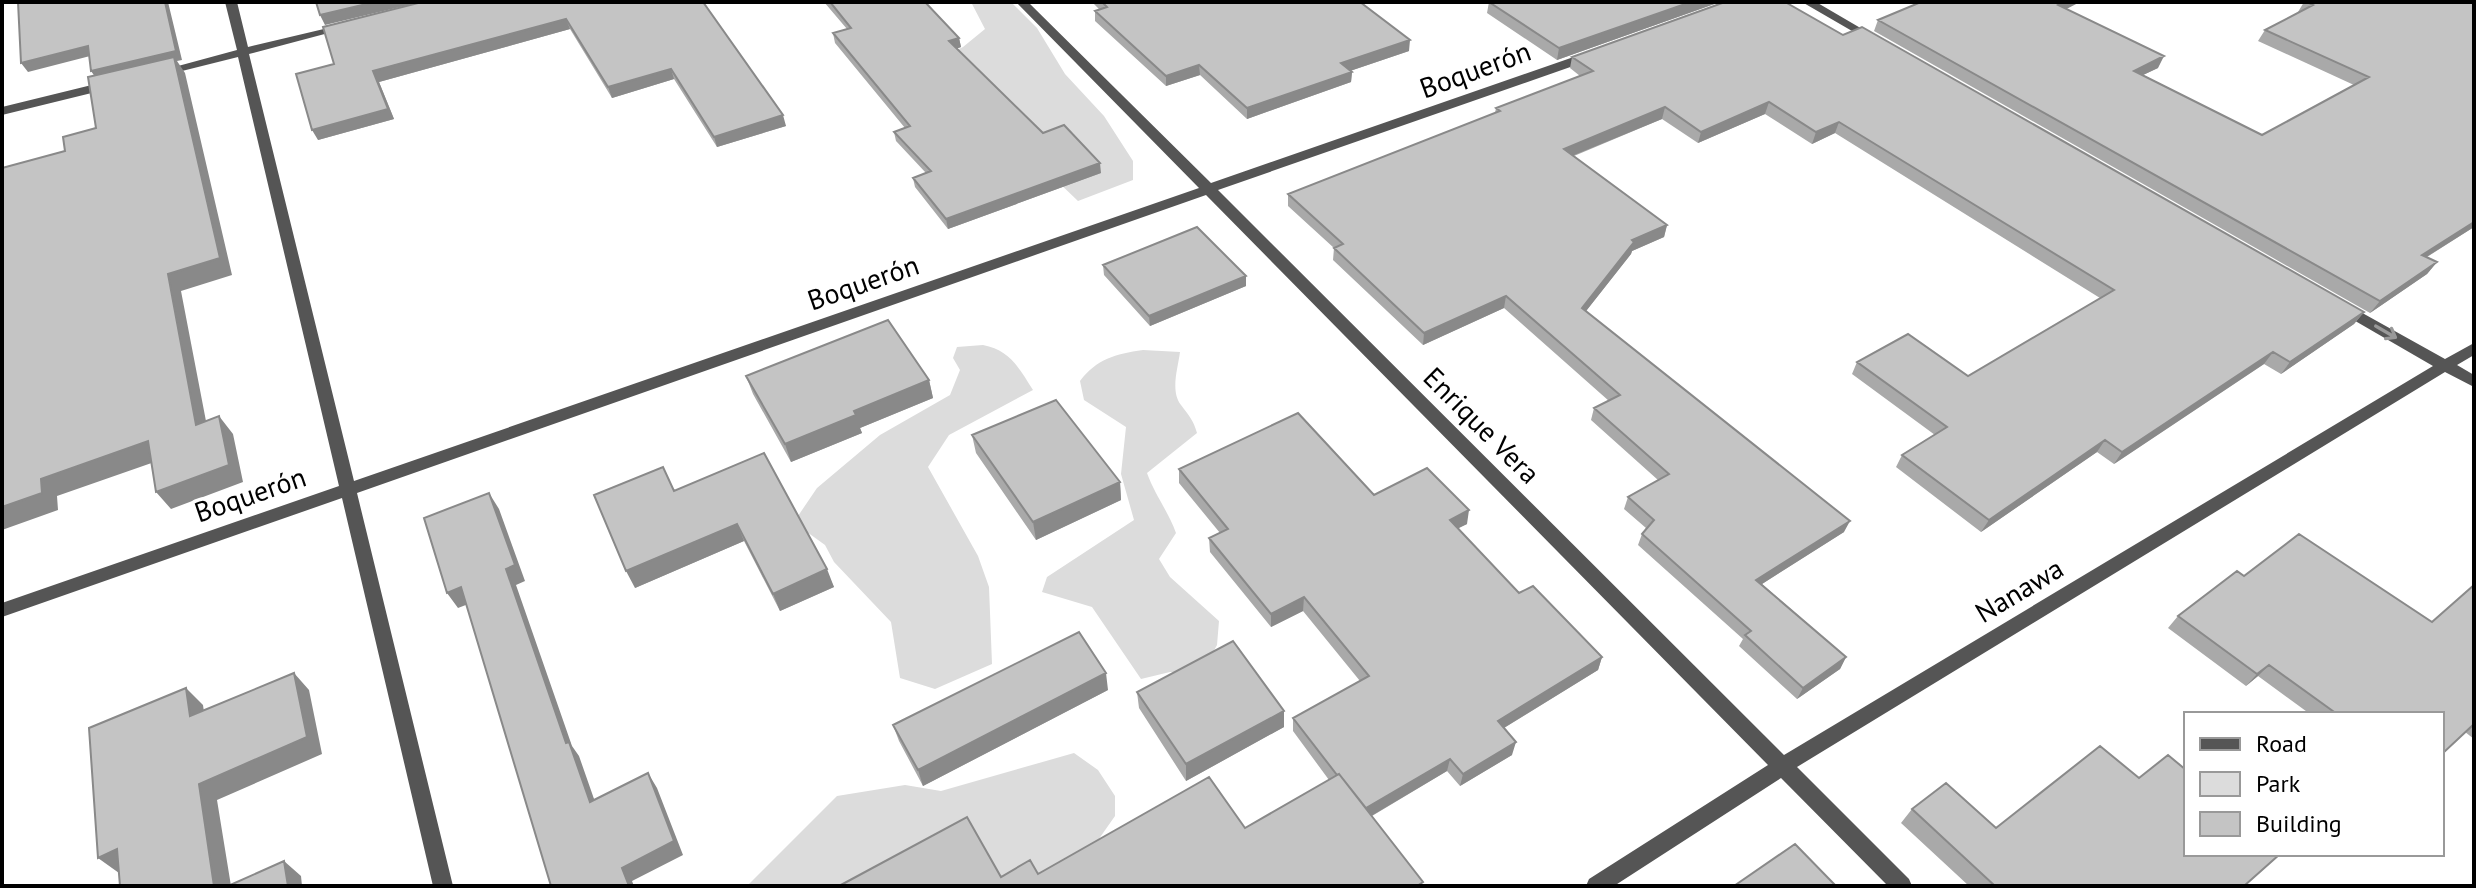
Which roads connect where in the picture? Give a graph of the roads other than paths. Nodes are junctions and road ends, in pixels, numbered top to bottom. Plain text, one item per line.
1 (231, 2) edge
2 (1022, 2) edge
3 (1808, 2) edge
4 (360, 24) edge
5 (1608, 49) edge
6 (1891, 49) edge
7 (242, 52) junction
8 (152, 75) edge
9 (122, 82) edge
10 (2, 111) edge
11 (1210, 190) junction
12 (2334, 303) edge
13 (2474, 348) edge
14 (2445, 366) junction
15 (2474, 382) edge
16 (348, 487) junction
17 (2, 610) edge
18 (1781, 767) junction
19 (443, 886) edge
20 (1596, 886) edge
21 (1902, 886) edge

1 - 7 street
2 - 11 street, Enrique Vera
3 - 6 street
4 - 7 street
5 - 11 street, Boquerón
7 - 8 street
7 - 16 street
9 - 10 street
11 - 16 street, Boquerón
11 - 18 street, Enrique Vera
12 -> 14 street
13 - 14 street, Nanawa
14 - 15 street
14 - 18 street, Nanawa
16 - 17 street, Boquerón
16 - 19 street
18 - 20 street, Nanawa
18 - 21 street, Enrique Vera

